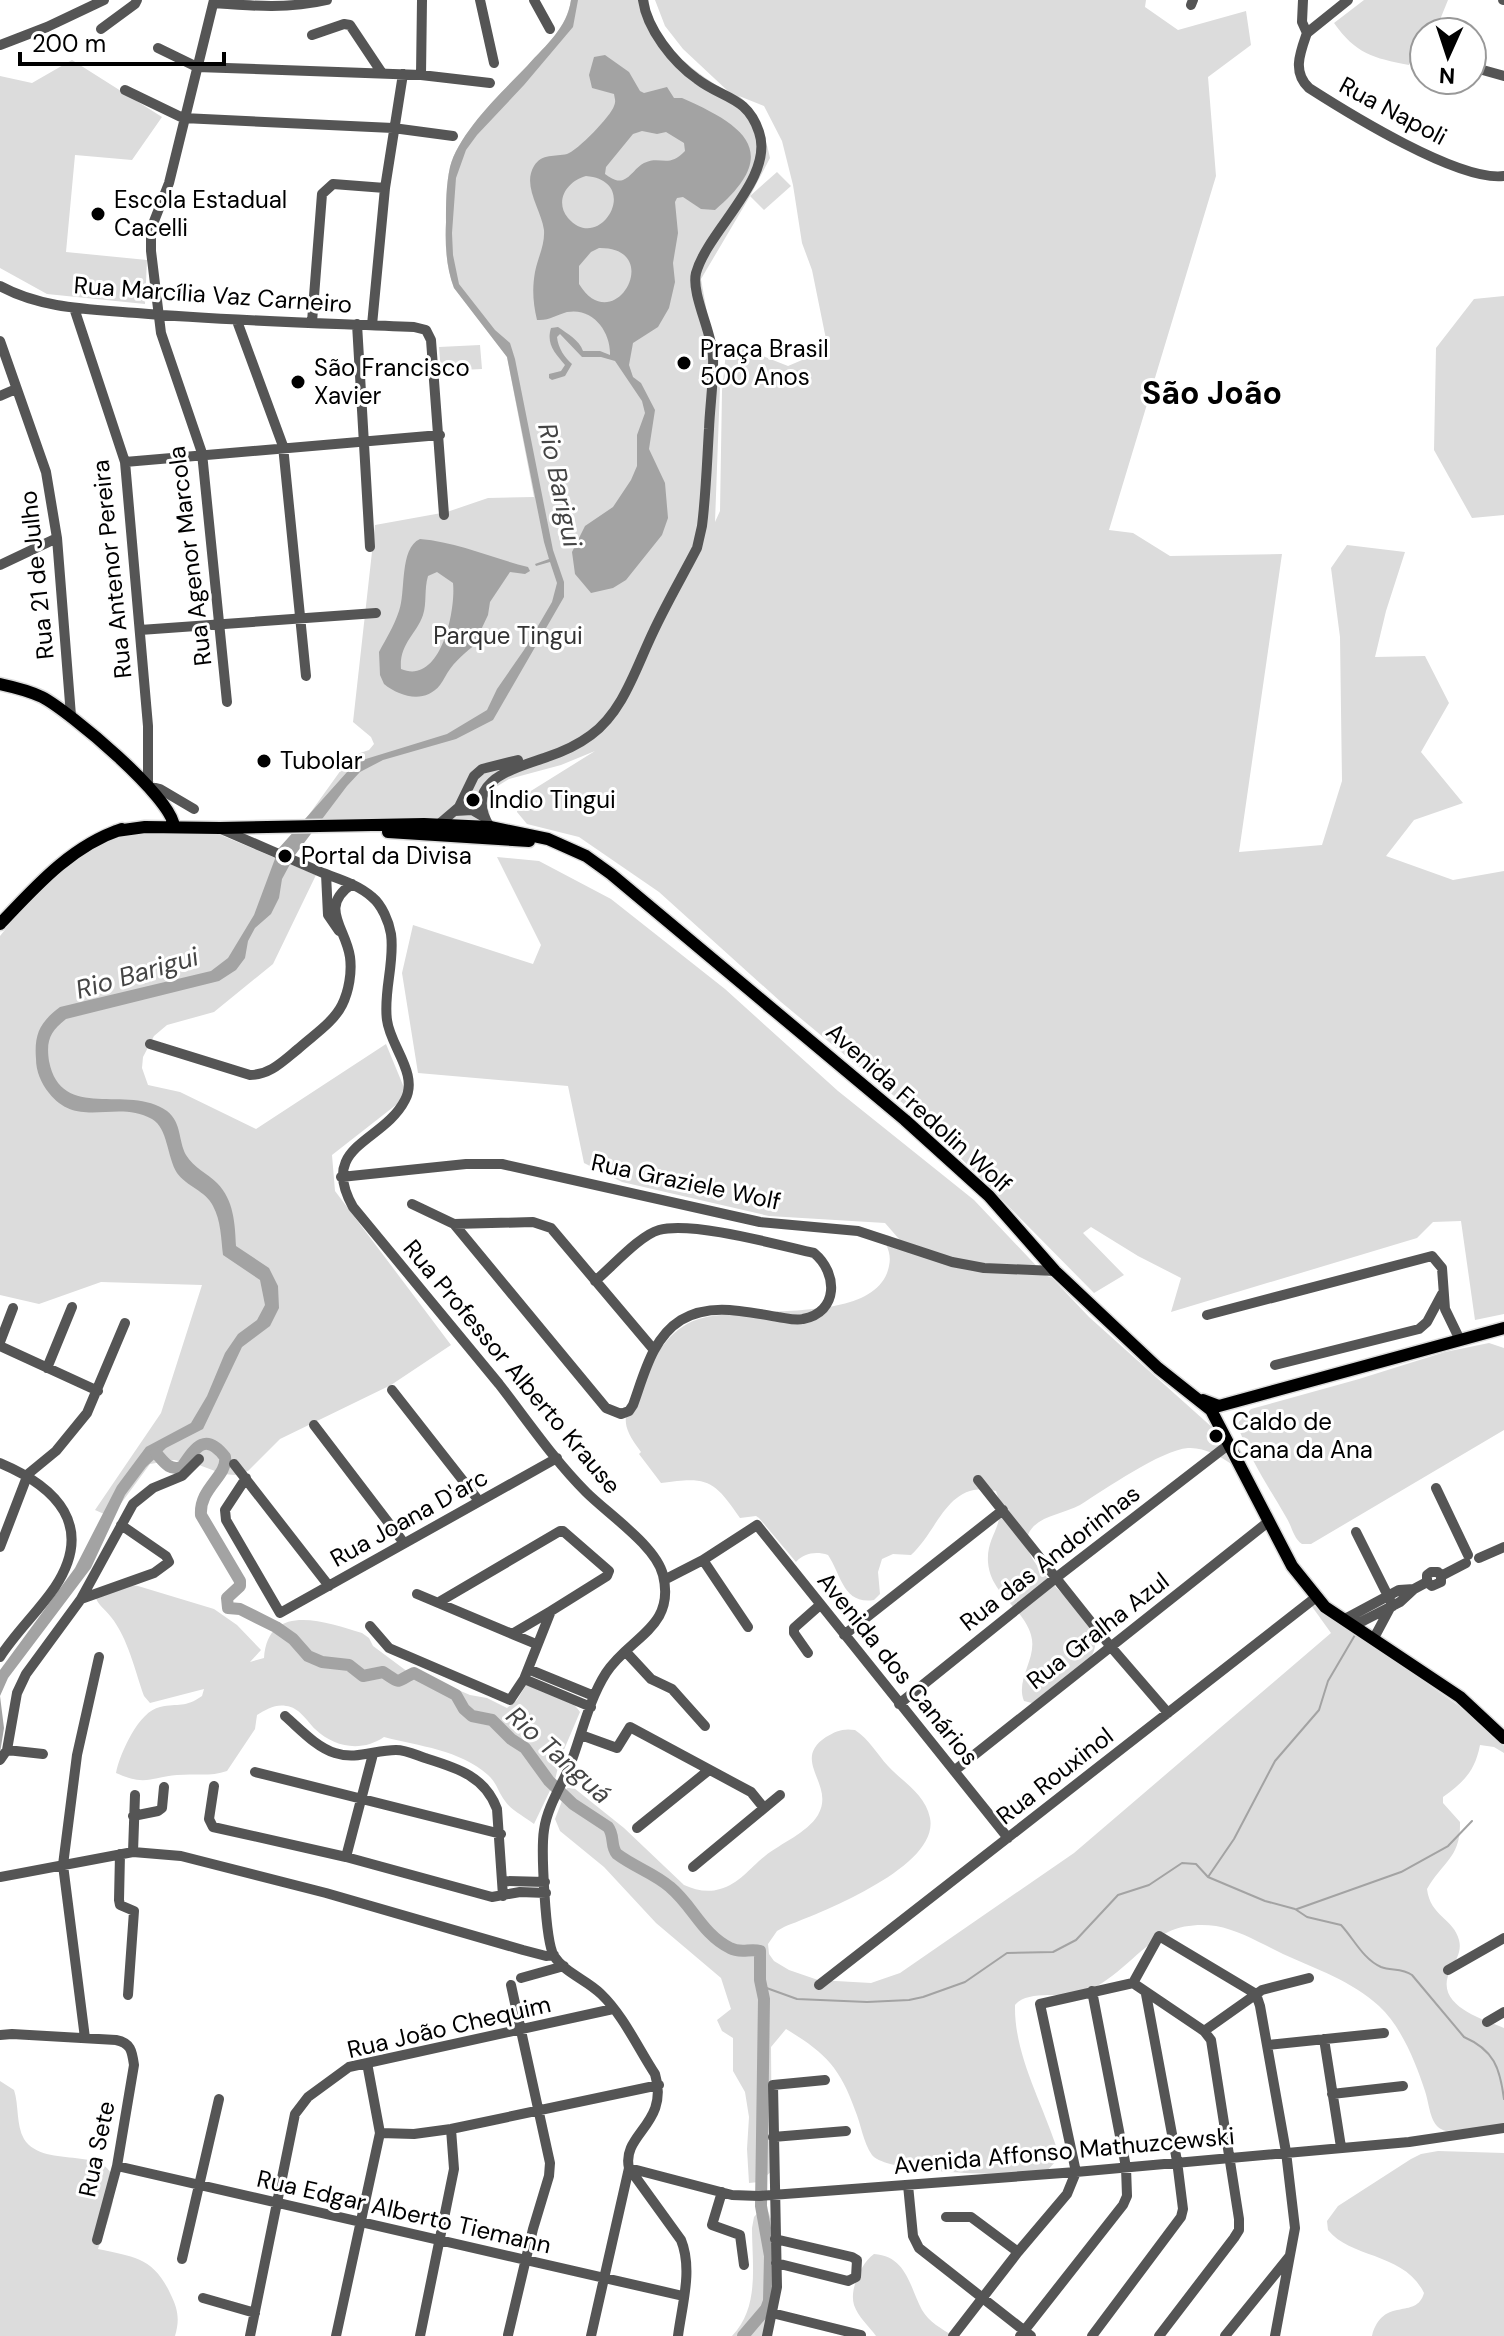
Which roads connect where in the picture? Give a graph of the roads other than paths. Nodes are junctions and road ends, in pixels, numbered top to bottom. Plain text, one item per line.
1 (104, 0) edge
2 (137, 0) edge
3 (327, 0) edge
4 (422, 0) edge
5 (480, 0) edge
6 (534, 0) edge
7 (643, 0) edge
8 (1303, 0) edge
9 (1348, 0) edge
10 (214, 1) edge
11 (101, 29) dead end
12 (550, 29) dead end
13 (1307, 33) junction
14 (312, 35) dead end
15 (0, 45) edge
16 (158, 48) dead end
17 (494, 63) dead end
18 (197, 67) junction
19 (382, 73) junction
20 (403, 74) junction
21 (421, 75) junction
22 (490, 83) dead end
23 (125, 90) dead end
24 (183, 118) junction
25 (393, 128) junction
26 (453, 136) dead end
27 (1504, 176) edge
28 (385, 188) junction
29 (0, 286) edge
30 (74, 308) junction
31 (161, 315) junction
32 (237, 321) junction
33 (312, 322) junction
34 (357, 324) junction
35 (372, 325) junction
36 (0, 341) edge
37 (16, 389) junction
38 (0, 396) edge
39 (440, 435) junction
40 (363, 442) junction
41 (283, 446) junction
42 (202, 453) junction
43 (125, 462) junction
44 (444, 515) dead end
45 (57, 538) junction
46 (370, 547) dead end
47 (0, 565) edge
48 (376, 613) dead end
49 (299, 618) junction
50 (220, 625) junction
51 (140, 630) junction
52 (306, 676) dead end
53 (0, 684) edge
54 (227, 702) dead end
55 (71, 716) junction
56 (563, 750) junction
57 (152, 790) junction
58 (194, 809) dead end
59 (455, 811) junction
60 (168, 823) junction
61 (269, 827) junction
62 (487, 827) junction
63 (220, 828) junction
64 (438, 830) junction
65 (271, 849) junction
66 (326, 874) junction
67 (352, 884) junction
68 (328, 891) junction
69 (340, 895) junction
70 (0, 924) edge
71 (343, 936) junction
72 (150, 1044) dead end
73 (341, 1177) junction
74 (412, 1204) dead end
75 (712, 1212) junction
76 (454, 1224) junction
77 (709, 1231) junction
78 (1036, 1250) junction
79 (1018, 1269) junction
80 (1055, 1271) junction
81 (595, 1281) junction
82 (1442, 1294) junction
83 (72, 1307) dead end
84 (13, 1308) dead end
85 (1207, 1315) dead end
86 (125, 1323) dead end
87 (1504, 1328) edge
88 (1460, 1340) junction
89 (0, 1344) edge
90 (654, 1350) junction
91 (1275, 1365) dead end
92 (47, 1368) junction
93 (392, 1390) dead end
94 (98, 1391) junction
95 (1217, 1410) junction
96 (314, 1425) dead end
97 (1226, 1439) junction
98 (557, 1458) junction
99 (199, 1459) dead end
100 (0, 1463) edge
101 (234, 1464) dead end
102 (28, 1474) junction
103 (978, 1480) dead end
104 (248, 1481) junction
105 (1436, 1488) dead end
106 (479, 1501) junction
107 (1003, 1510) junction
108 (5, 1521) edge
109 (1268, 1522) junction
110 (121, 1525) junction
111 (1356, 1532) dead end
112 (404, 1543) junction
113 (0, 1547) edge
114 (1504, 1547) edge
115 (1471, 1559) junction
116 (703, 1560) junction
117 (1057, 1577) junction
118 (664, 1580) junction
119 (329, 1586) junction
120 (417, 1594) dead end
121 (1315, 1598) junction
122 (81, 1599) junction
123 (439, 1602) junction
124 (1390, 1603) junction
125 (820, 1605) junction
126 (551, 1611) junction
127 (1350, 1622) junction
128 (370, 1626) dead end
129 (748, 1627) dead end
130 (512, 1634) junction
131 (844, 1635) junction
132 (1374, 1638) junction
133 (536, 1644) junction
134 (1111, 1647) junction
135 (626, 1652) junction
136 (808, 1653) dead end
137 (0, 1657) edge
138 (99, 1657) dead end
139 (527, 1671) junction
140 (591, 1696) junction
141 (899, 1704) junction
142 (1168, 1713) junction
143 (285, 1716) dead end
144 (705, 1726) dead end
145 (581, 1735) junction
146 (1504, 1738) edge
147 (43, 1754) dead end
148 (373, 1754) junction
149 (3, 1755) edge
150 (709, 1770) junction
151 (954, 1771) junction
152 (255, 1772) dead end
153 (214, 1786) dead end
154 (164, 1787) dead end
155 (135, 1795) dead end
156 (780, 1795) dead end
157 (361, 1799) junction
158 (764, 1808) junction
159 (133, 1816) junction
160 (637, 1828) dead end
161 (501, 1834) junction
162 (1008, 1838) junction
163 (133, 1852) junction
164 (120, 1854) junction
165 (346, 1857) junction
166 (63, 1865) junction
167 (693, 1867) dead end
168 (0, 1877) edge
169 (503, 1881) junction
170 (542, 1887) junction
171 (503, 1896) junction
172 (1504, 1938) edge
173 (554, 1955) junction
174 (564, 1966) junction
175 (1448, 1970) dead end
176 (521, 1978) dead end
177 (1309, 1978) dead end
178 (1133, 1983) junction
179 (511, 1985) dead end
180 (819, 1985) dead end
181 (1092, 1991) junction
182 (1146, 1994) junction
183 (1256, 1994) junction
184 (128, 1995) dead end
185 (613, 2009) junction
186 (1504, 2012) edge
187 (1487, 2022) dead end
188 (520, 2030) junction
189 (1204, 2031) junction
190 (1384, 2033) dead end
191 (0, 2035) edge
192 (85, 2038) junction
193 (1324, 2039) junction
194 (1267, 2045) junction
195 (367, 2063) junction
196 (825, 2080) dead end
197 (659, 2085) junction
198 (1403, 2086) dead end
199 (1332, 2094) junction
200 (219, 2099) dead end
201 (540, 2110) junction
202 (1504, 2128) edge
203 (451, 2129) junction
204 (846, 2131) dead end
205 (380, 2133) junction
206 (773, 2137) junction
207 (1341, 2147) junction
208 (1286, 2152) junction
209 (1230, 2157) junction
210 (1177, 2161) junction
211 (117, 2166) junction
212 (1126, 2167) junction
213 (629, 2168) junction
214 (1076, 2172) junction
215 (908, 2185) junction
216 (199, 2186) junction
217 (722, 2192) junction
218 (774, 2195) junction
219 (277, 2204) junction
220 (946, 2217) dead end
221 (362, 2223) junction
222 (775, 2239) junction
223 (97, 2240) dead end
224 (441, 2242) junction
225 (1018, 2252) junction
226 (1293, 2253) junction
227 (182, 2259) dead end
228 (526, 2259) junction
229 (776, 2263) junction
230 (744, 2265) dead end
231 (604, 2279) junction
232 (683, 2296) junction
233 (203, 2298) dead end
234 (984, 2299) junction
235 (255, 2313) junction
236 (772, 2313) junction
237 (1025, 2334) edge
238 (508, 2335) edge
239 (861, 2335) edge
240 (250, 2336) edge
241 (336, 2336) edge
242 (420, 2336) edge
243 (591, 2336) edge
244 (678, 2336) edge
245 (767, 2336) edge
246 (953, 2336) edge
247 (1092, 2336) edge
248 (1159, 2336) edge
249 (1225, 2336) edge
250 (1275, 2336) edge

1 - 15 street
2 - 11 street
3 - 10 street
4 - 21 street
5 - 17 street
6 - 12 street
7 - 56 street
8 - 13 street, Rua Napoli
9 - 13 street
10 - 18 street, Rua Agenor Marcola
13 - 27 street, Rua Napoli
14 - 19 street
16 - 18 street
18 - 19 street
18 - 24 street, Rua Agenor Marcola
19 - 20 street
20 - 21 street
20 - 25 street
21 - 22 street
23 - 24 street
24 - 25 street
24 - 31 street, Rua Agenor Marcola
25 - 26 street
25 - 28 street
28 - 33 street
28 - 35 street
29 - 30 street, Rua Marcília Vaz Carneiro
30 - 31 street, Rua Marcília Vaz Carneiro
30 - 43 street, Rua Antenor Pereira
31 - 32 street, Rua Marcília Vaz Carneiro
31 - 42 street, Rua Agenor Marcola
32 - 33 street, Rua Marcília Vaz Carneiro
32 - 41 street
33 - 34 street, Rua Marcília Vaz Carneiro
34 - 35 street, Rua Marcília Vaz Carneiro
34 - 40 street
35 - 39 street, Rua Marcília Vaz Carneiro
36 - 37 street, Rua 21 de Julho
37 - 38 street
37 - 45 street, Rua 21 de Julho
39 - 40 street
39 - 44 street
40 - 41 street
40 - 46 street
41 - 42 street
41 - 49 street
42 - 43 street
42 - 50 street, Rua Agenor Marcola
43 - 51 street, Rua Antenor Pereira
45 - 47 street
45 - 55 street, Rua 21 de Julho
48 - 49 street
49 - 50 street
49 - 52 street
50 - 51 street
50 - 54 street, Rua Agenor Marcola
51 - 57 street, Rua Antenor Pereira
53 - 55 main road
55 - 57 main road
56 - 59 street
56 - 62 street
57 - 58 street
57 - 60 main road
59 - 62 street
59 - 64 street
60 - 61 main road, Avenida Fredolin Wolf
60 - 63 main road, Avenida Fredolin Wolf
60 - 70 main road, Avenida Fredolin Wolf
61 - 63 main road, Avenida Fredolin Wolf
61 - 64 main road, Avenida Fredolin Wolf
61 - 65 street
62 - 64 main road, Avenida Fredolin Wolf
62 - 78 main road, Avenida Fredolin Wolf
63 - 65 street
65 - 66 street
66 - 67 street
66 - 68 street
67 - 69 street
67 - 73 street
68 - 69 street
68 - 71 street
69 - 71 street
71 - 72 street
73 - 75 street, Rua Graziele Wolf
73 - 98 street, Rua Professor Alberto Krause
74 - 76 street
75 - 77 street
75 - 79 street, Rua Graziele Wolf
76 - 81 street
76 - 90 street
77 - 81 street
77 - 90 street
78 - 79 street
78 - 80 main road, Avenida Fredolin Wolf
79 - 80 street, Rua Graziele Wolf
80 - 95 main road, Avenida Fredolin Wolf
81 - 90 street
82 - 85 street
82 - 88 street
82 - 91 street
83 - 92 street
84 - 89 street
86 - 94 street
87 - 88 main road
88 - 95 main road
89 - 92 street
92 - 94 street
93 - 106 street
94 - 102 street
95 - 97 main road
96 - 112 street
97 - 109 main road
97 - 117 street, Rua das Andorinhas
98 - 106 street, Rua Joana D'arc
98 - 118 street, Rua Professor Alberto Krause
99 - 110 street
100 - 102 street
101 - 104 street
102 - 108 street
102 - 137 street
103 - 107 street
104 - 119 street
104 - 119 street, Rua Joana D'arc
105 - 115 street
106 - 112 street, Rua Joana D'arc
107 - 117 street
107 - 131 street
108 - 113 street
109 - 121 main road
109 - 134 street, Rua Gralha Azul
110 - 122 street
110 - 122 street
111 - 124 street
112 - 119 street, Rua Joana D'arc
114 - 115 street
115 - 124 street
116 - 118 street
116 - 125 street, Avenida dos Canários
116 - 129 street
117 - 134 street
117 - 141 street, Rua das Andorinhas
118 - 135 street
120 - 123 street
121 - 127 main road
121 - 142 street, Rua Rouxinol
122 - 149 street
123 - 126 street
123 - 130 street
124 - 127 street
124 - 132 street
125 - 131 street, Avenida dos Canários
125 - 136 street
126 - 130 street
126 - 133 street
127 - 132 main road
128 - 139 street
130 - 133 street
131 - 141 street, Avenida dos Canários
132 - 146 main road
133 - 139 street
134 - 142 street
134 - 151 street, Rua Gralha Azul
135 - 140 street
135 - 144 street
138 - 166 street
139 - 140 street
139 - 140 street
140 - 145 street
141 - 151 street, Avenida dos Canários
142 - 162 street, Rua Rouxinol
143 - 148 street
145 - 150 street
145 - 170 street
147 - 149 street
148 - 157 street
148 - 161 street
150 - 158 street
150 - 160 street
151 - 162 street, Avenida dos Canários
152 - 157 street
153 - 165 street
154 - 159 street
155 - 159 street
156 - 158 street
157 - 161 street
157 - 165 street
158 - 167 street
159 - 163 street
161 - 169 street
162 - 180 street, Rua Rouxinol
163 - 164 street
163 - 173 street
164 - 166 street
164 - 184 street
165 - 171 street
166 - 168 street
166 - 192 street
169 - 170 street
169 - 171 street
170 - 171 street
170 - 173 street
172 - 175 street
173 - 174 street
174 - 176 street
174 - 185 street
177 - 183 street
178 - 181 street
178 - 182 street
178 - 183 street
179 - 188 street
181 - 212 street
181 - 214 street
182 - 189 street
182 - 210 street
183 - 189 street
183 - 194 street
185 - 188 street, Rua João Chequim
185 - 197 street
186 - 187 street
188 - 195 street, Rua João Chequim
188 - 201 street
189 - 209 street
190 - 193 street
191 - 192 street
192 - 211 street, Rua Sete
193 - 194 street
193 - 199 street
194 - 208 street
195 - 205 street
195 - 219 street, Rua João Chequim
196 - 206 street
197 - 201 street
197 - 213 street
198 - 199 street
199 - 207 street
200 - 216 street
201 - 203 street
201 - 228 street
202 - 207 street, Avenida Affonso Mathuzcewski
203 - 205 street
203 - 224 street
204 - 206 street
205 - 221 street
206 - 218 street
207 - 208 street, Avenida Affonso Mathuzcewski
208 - 209 street, Avenida Affonso Mathuzcewski
208 - 226 street
209 - 210 street, Avenida Affonso Mathuzcewski
209 - 248 street
210 - 212 street, Avenida Affonso Mathuzcewski
210 - 247 street
211 - 216 street, Rua Edgar Alberto Tiemann
211 - 223 street, Rua Sete
212 - 214 street, Avenida Affonso Mathuzcewski
212 - 237 street
213 - 217 street, Avenida Affonso Mathuzcewski
213 - 231 street
213 - 232 street
214 - 215 street, Avenida Affonso Mathuzcewski
214 - 225 street
215 - 218 street, Avenida Affonso Mathuzcewski
215 - 234 street
216 - 219 street, Rua Edgar Alberto Tiemann
216 - 227 street
217 - 218 street, Avenida Affonso Mathuzcewski
217 - 230 street
218 - 222 street
219 - 221 street, Rua Edgar Alberto Tiemann
219 - 235 street, Rua João Chequim
220 - 225 street
221 - 224 street, Rua Edgar Alberto Tiemann
221 - 241 street
222 - 229 street
222 - 229 street
224 - 228 street, Rua Edgar Alberto Tiemann
224 - 242 street
225 - 234 street
226 - 249 street
226 - 250 street
228 - 231 street, Rua Edgar Alberto Tiemann
228 - 238 street
229 - 236 street
231 - 232 street, Rua Edgar Alberto Tiemann
231 - 243 street
232 - 244 street
233 - 235 street
234 - 237 street
234 - 246 street
235 - 240 street, Rua João Chequim
236 - 239 street
236 - 245 street

